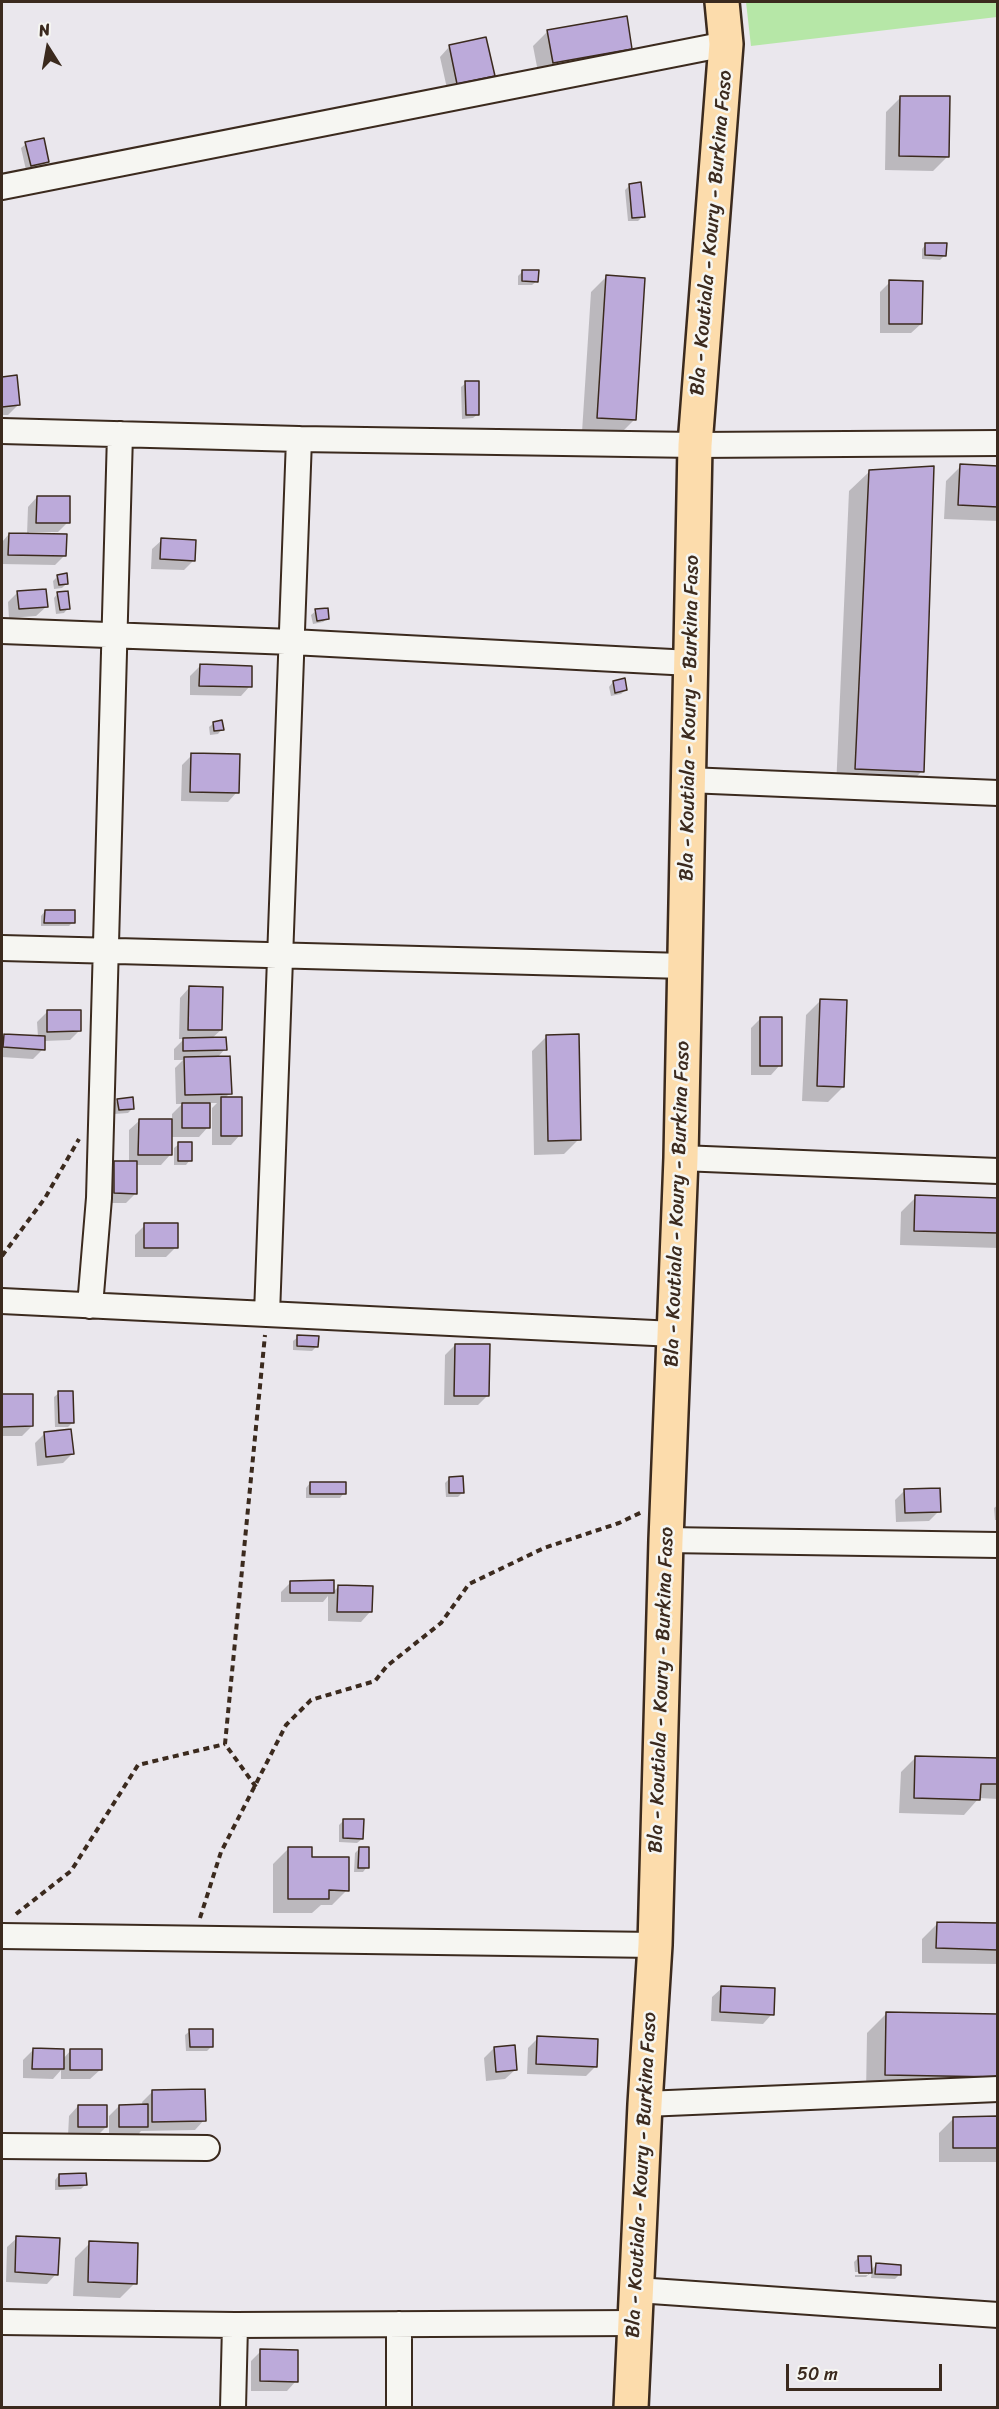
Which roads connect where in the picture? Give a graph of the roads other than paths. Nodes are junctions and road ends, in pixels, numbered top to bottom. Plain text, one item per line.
1 (722, 2) edge
2 (726, 44) junction
3 (2, 188) edge
4 (2, 431) edge
5 (120, 434) junction
6 (299, 439) junction
7 (998, 442) edge
8 (695, 445) junction
9 (2, 631) edge
10 (115, 635) junction
11 (292, 642) junction
12 (691, 663) junction
13 (688, 780) junction
14 (998, 793) edge
15 (2, 948) edge
16 (107, 950) junction
17 (280, 955) junction
18 (685, 966) junction
19 (681, 1158) junction
20 (998, 1171) edge
21 (2, 1301) edge
22 (90, 1306) junction
23 (267, 1314) junction
24 (674, 1334) junction
25 (666, 1540) junction
26 (998, 1545) edge
27 (6, 1927) edge
28 (655, 1945) junction
29 (998, 2089) edge
30 (645, 2104) junction
31 (2, 2146) edge
32 (207, 2148) dead end
33 (638, 2290) junction
34 (998, 2316) edge
35 (2, 2322) edge
36 (634, 2323) junction
37 (399, 2324) junction
38 (235, 2325) junction
39 (233, 2408) edge
40 (399, 2408) edge
41 (631, 2408) edge

1 - 2 main road, Bla - Koutiala - Koury - Burkina Faso
2 - 3 street
2 - 8 main road, Bla - Koutiala - Koury - Burkina Faso
4 - 5 street
5 - 6 street
5 - 10 street
6 - 8 street
6 - 11 street
7 - 8 street
8 - 12 main road, Bla - Koutiala - Koury - Burkina Faso
9 - 10 street
10 - 11 street
10 - 16 street
11 - 12 street
11 - 17 street
12 - 13 main road, Bla - Koutiala - Koury - Burkina Faso
13 - 14 street
13 - 18 main road, Bla - Koutiala - Koury - Burkina Faso
15 - 16 street
16 - 17 street
16 - 22 street
17 - 18 street
17 - 23 street
18 - 19 main road, Bla - Koutiala - Koury - Burkina Faso
19 - 20 street
19 - 24 main road, Bla - Koutiala - Koury - Burkina Faso
21 - 22 street
22 - 23 street
23 - 24 street
24 - 25 main road, Bla - Koutiala - Koury - Burkina Faso
25 - 26 street
25 - 28 main road, Bla - Koutiala - Koury - Burkina Faso
27 - 28 street
28 - 30 main road, Bla - Koutiala - Koury - Burkina Faso
29 - 30 street
30 - 33 main road, Bla - Koutiala - Koury - Burkina Faso
31 - 32 street
33 - 34 street
33 - 36 main road, Bla - Koutiala - Koury - Burkina Faso
35 - 38 street
36 - 37 street
36 - 41 main road, Bla - Koutiala - Koury - Burkina Faso
37 - 38 street
37 - 40 street
38 - 39 street

